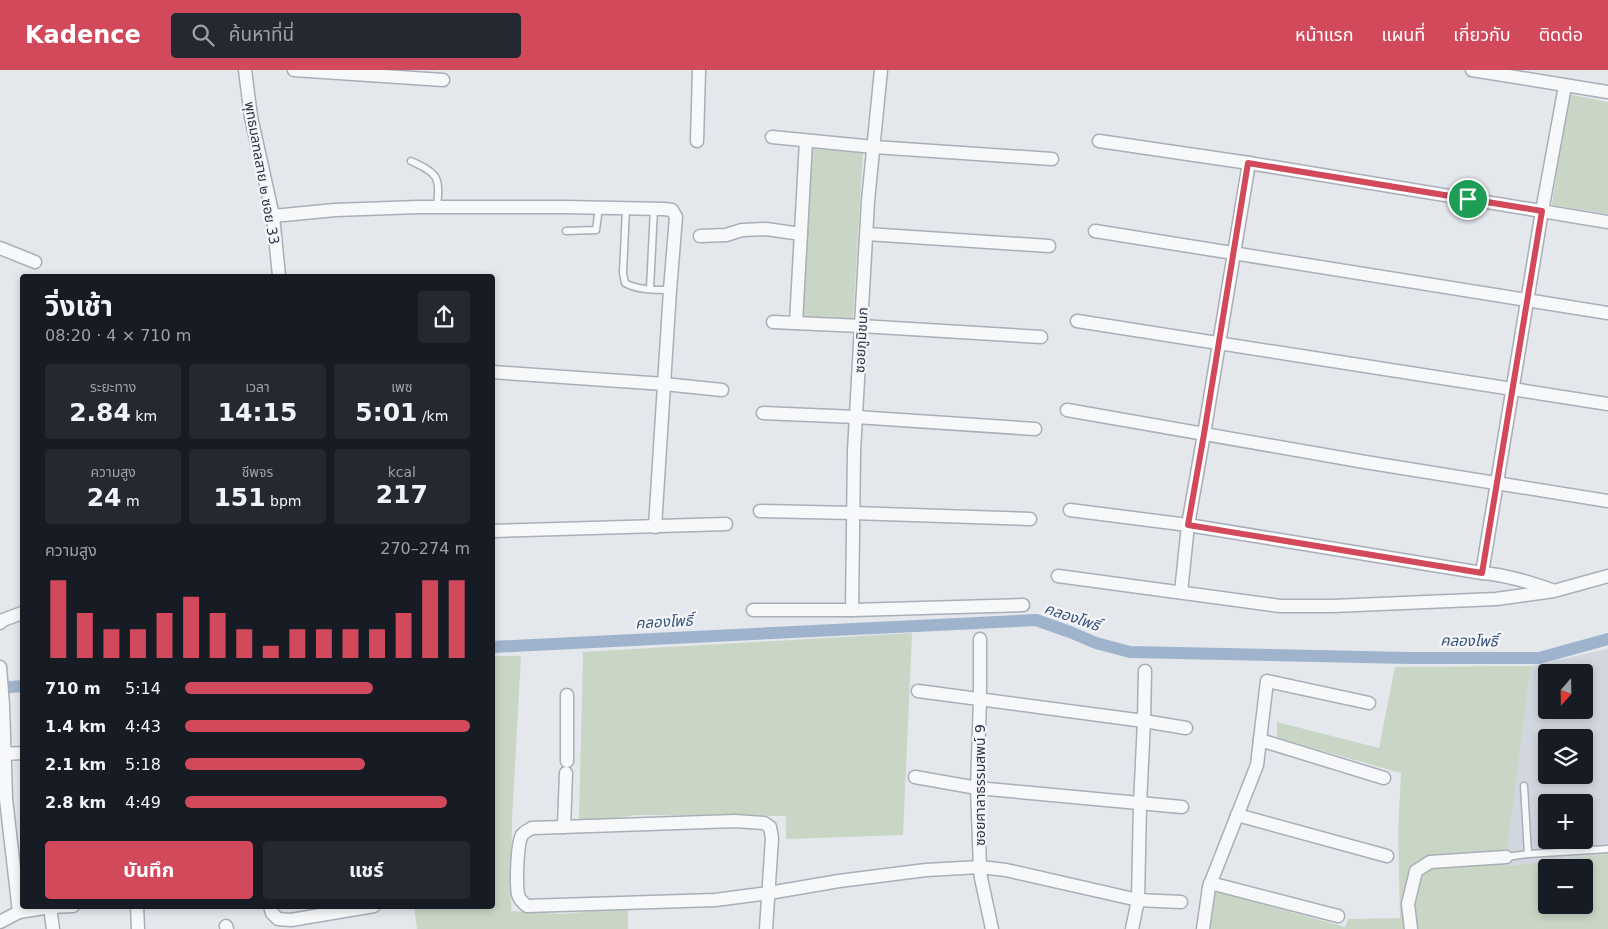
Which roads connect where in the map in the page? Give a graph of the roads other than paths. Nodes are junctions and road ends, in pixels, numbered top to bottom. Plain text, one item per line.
1 (245, 70) edge
2 (294, 70) edge
3 (699, 70) edge
4 (881, 70) edge
5 (1472, 70) edge
6 (443, 80) dead end
7 (1565, 86) junction
8 (1608, 92) edge
9 (772, 137) dead end
10 (1099, 140) dead end
11 (698, 141) dead end
12 (806, 141) junction
13 (874, 147) junction
14 (1052, 159) dead end
15 (412, 161) dead end
16 (1248, 163) junction
17 (437, 206) junction
18 (599, 207) junction
19 (626, 208) junction
20 (654, 209) junction
21 (1542, 211) junction
22 (273, 216) junction
23 (1608, 222) edge
24 (1094, 231) dead end
25 (566, 232) dead end
26 (801, 234) junction
27 (867, 234) junction
28 (700, 236) dead end
29 (1049, 246) dead end
30 (0, 248) edge
31 (1234, 252) junction
32 (35, 262) dead end
33 (279, 274) edge
34 (650, 289) junction
35 (670, 290) junction
36 (1527, 301) junction
37 (1608, 313) edge
38 (1077, 321) dead end
39 (773, 322) dead end
40 (796, 323) junction
41 (862, 326) junction
42 (1041, 337) dead end
43 (1219, 344) junction
44 (495, 372) edge
45 (664, 384) junction
46 (1513, 388) junction
47 (722, 390) dead end
48 (1608, 404) edge
49 (1067, 410) dead end
50 (764, 413) dead end
51 (856, 417) junction
52 (1035, 429) dead end
53 (1204, 434) junction
54 (1497, 483) junction
55 (1608, 501) edge
56 (1070, 510) dead end
57 (760, 511) dead end
58 (853, 512) junction
59 (1030, 519) dead end
60 (726, 524) dead end
61 (1188, 525) junction
62 (654, 527) junction
63 (495, 531) edge
64 (1482, 573) junction
65 (1058, 576) dead end
66 (1608, 576) edge
67 (1554, 591) junction
68 (1181, 592) junction
69 (1022, 605) dead end
70 (753, 610) dead end
71 (852, 610) junction
72 (20, 614) edge
73 (0, 623) edge
74 (980, 639) dead end
75 (0, 669) edge
76 (1145, 671) dead end
77 (918, 691) dead end
78 (567, 695) dead end
79 (980, 699) junction
80 (1369, 704) dead end
81 (1144, 721) junction
82 (1186, 728) dead end
83 (1260, 740) junction
84 (20, 752) edge
85 (5, 754) junction
86 (915, 777) dead end
87 (1384, 778) dead end
88 (1524, 786) dead end
89 (977, 788) junction
90 (1140, 804) junction
91 (1182, 807) dead end
92 (1237, 815) junction
93 (564, 827) junction
94 (1608, 849) edge
95 (18, 853) edge
96 (1528, 854) junction
97 (1387, 856) dead end
98 (1506, 856) joint
99 (980, 867) junction
100 (1210, 883) junction
101 (769, 894) junction
102 (1138, 900) junction
103 (1181, 902) dead end
104 (38, 909) edge
105 (50, 909) edge
106 (137, 909) edge
107 (271, 909) edge
108 (356, 909) edge
109 (19, 912) junction
110 (1338, 916) dead end
111 (0, 922) edge
112 (53, 929) edge
113 (138, 929) edge
114 (766, 929) edge
115 (992, 929) edge
116 (1132, 929) edge
117 (1203, 929) edge
118 (1411, 929) edge

1 - 22 street, พุทธมลฑลสาย ๒ ซอย 33
2 - 6 street
3 - 11 street
4 - 13 street, ซอยภูมิชนก
5 - 7 street
7 - 8 street
7 - 21 street
9 - 12 street
10 - 16 street
12 - 13 street
12 - 26 street
13 - 14 street
13 - 27 street, ซอยภูมิชนก
15 - 17 lane
16 - 21 street
16 - 31 street
17 - 18 street
17 - 22 street
18 - 19 street
18 - 25 lane
19 - 20 street
19 - 34 lane
20 - 34 lane
20 - 35 street
21 - 23 street
21 - 36 street
22 - 33 street, พุทธมลฑลสาย ๒ ซอย 33
24 - 31 street
26 - 28 street
26 - 40 street
27 - 29 street
27 - 41 street, ซอยภูมิชนก
30 - 32 street
31 - 36 street
31 - 43 street
34 - 35 lane
35 - 45 street
36 - 37 street
36 - 46 street
38 - 43 street
39 - 40 street
40 - 41 street
41 - 42 street
41 - 51 street, ซอยภูมิชนก
43 - 46 street
43 - 53 street
44 - 45 street
45 - 47 street
45 - 62 street
46 - 48 street
46 - 54 street
49 - 53 street
50 - 51 street
51 - 52 street
51 - 58 street, ซอยภูมิชนก
53 - 54 street
53 - 61 street
54 - 55 street
54 - 64 street
56 - 61 street
57 - 58 street
58 - 59 street
58 - 71 street, ซอยภูมิชนก
60 - 62 street
61 - 64 street
61 - 68 street
62 - 63 street
64 - 67 street
65 - 68 street
66 - 67 street
67 - 68 street
69 - 71 street
70 - 71 street
72 - 73 street
74 - 79 street, ซอยศาลาธรรมสพน์ 9
75 - 85 street
76 - 81 street
77 - 79 street
78 - 93 street
79 - 81 street
79 - 89 street, ซอยศาลาธรรมสพน์ 9
80 - 83 street
81 - 82 street
81 - 90 street
83 - 87 street
83 - 92 street
84 - 85 street
85 - 95 street
86 - 89 street
88 - 96 lane
89 - 90 street
89 - 99 street, ซอยศาลาธรรมสพน์ 9
90 - 91 street
90 - 102 street
92 - 97 street
92 - 100 street
93 - 101 street
93 - 101 street
94 - 96 lane
95 - 109 street
96 - 98 lane
98 - 118 street
99 - 101 street
99 - 102 street
99 - 115 street, ซอยศาลาธรรมสพน์ 9
100 - 110 street
100 - 117 street
101 - 114 street
102 - 103 street
102 - 116 street
104 - 109 street
105 - 112 street
106 - 113 street
107 - 108 street
109 - 111 street

